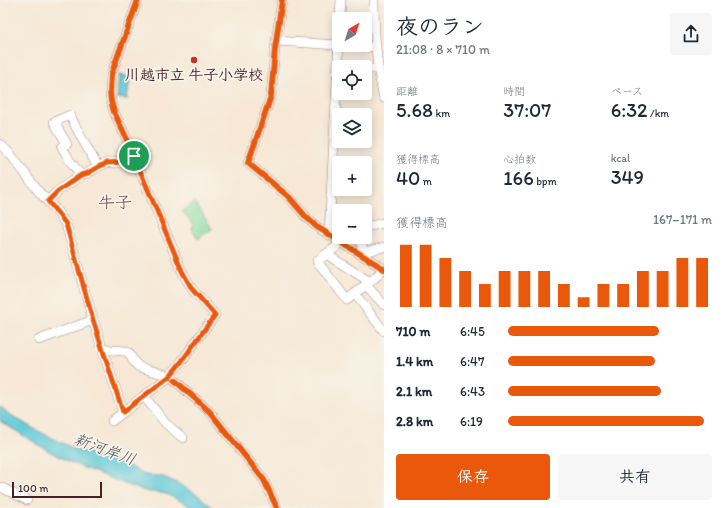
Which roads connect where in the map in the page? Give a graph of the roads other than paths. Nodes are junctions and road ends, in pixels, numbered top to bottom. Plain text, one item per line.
1 (138, 0) edge
2 (282, 0) edge
3 (341, 0) edge
4 (374, 0) edge
5 (340, 12) edge
6 (276, 42) junction
7 (332, 45) edge
8 (372, 47) edge
9 (375, 47) junction
10 (372, 69) edge
11 (378, 69) junction
12 (384, 98) edge
13 (336, 100) edge
14 (0, 144) edge
15 (134, 156) junction
16 (98, 167) junction
17 (81, 175) junction
18 (48, 201) junction
19 (384, 223) edge
20 (372, 226) edge
21 (329, 234) junction
22 (332, 236) edge
23 (338, 244) edge
24 (345, 244) edge
25 (362, 244) edge
26 (384, 247) edge
27 (326, 254) junction
28 (364, 255) junction
29 (384, 269) edge
30 (368, 284) junction
31 (355, 294) junction
32 (384, 306) edge
33 (93, 320) junction
34 (384, 331) edge
35 (39, 340) dead end
36 (102, 347) junction
37 (170, 376) junction
38 (144, 396) junction
39 (123, 412) junction
40 (112, 421) dead end
41 (183, 438) dead end
42 (0, 487) edge
43 (27, 500) dead end
44 (277, 508) edge

1 - 15 street
2 - 6 street
3 - 5 street
4 - 9 street
6 - 7 street
6 - 21 street
8 - 9 street
9 - 11 street
10 - 11 street
11 - 12 street
13 - 21 street
14 - 18 street
15 - 16 street
15 - 37 street
16 - 17 street
16 - 17 street
17 - 18 street
18 - 33 street
19 - 20 street
21 - 22 street
23 - 27 street
24 - 28 street
25 - 28 street
26 - 28 street
27 - 30 street
27 - 31 street
28 - 29 street
29 - 30 street
30 - 31 street
30 - 32 street
31 - 34 street
33 - 35 street
33 - 36 street
36 - 37 street
36 - 39 street
37 - 38 street
37 - 44 street
38 - 39 street
38 - 41 street
39 - 40 street
42 - 43 street

